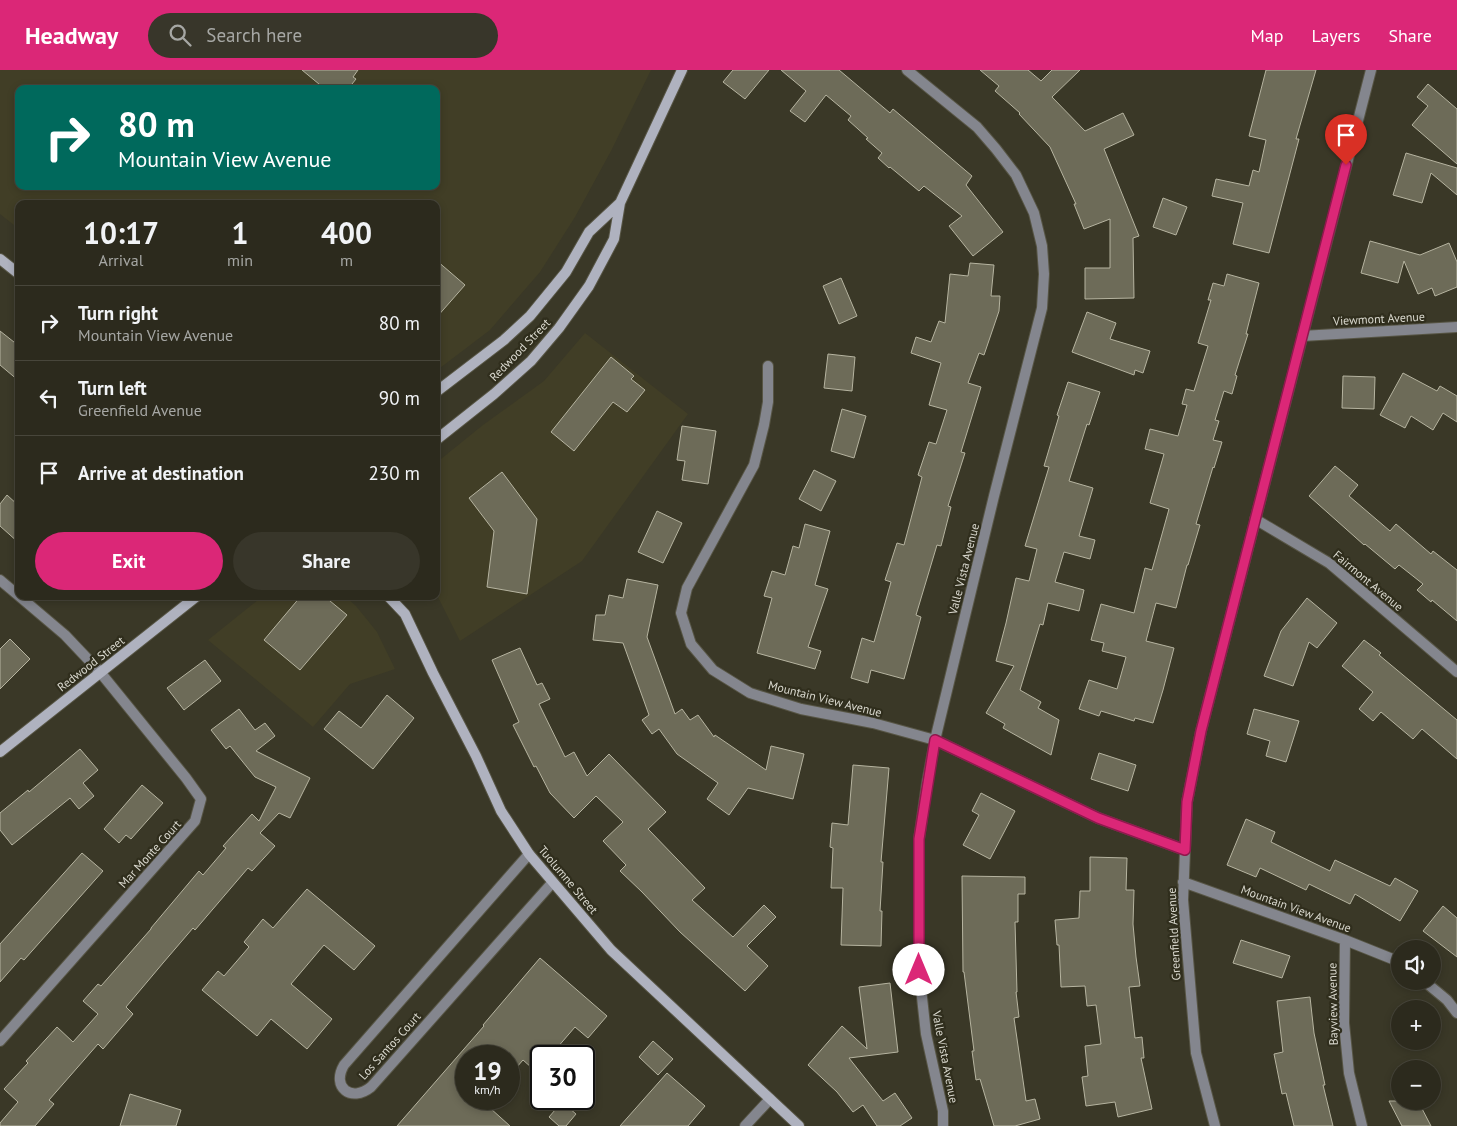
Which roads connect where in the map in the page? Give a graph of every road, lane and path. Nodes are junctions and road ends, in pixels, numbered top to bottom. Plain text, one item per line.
1 (682, 70) edge
2 (907, 70) edge
3 (1371, 70) edge
4 (620, 204) junction
5 (0, 259) edge
6 (15, 271) edge
7 (1457, 327) edge
8 (1302, 336) junction
9 (768, 366) dead end
10 (440, 389) edge
11 (440, 437) edge
12 (1256, 519) junction
13 (0, 580) edge
14 (15, 593) edge
15 (24, 600) edge
16 (192, 600) edge
17 (392, 600) edge
18 (100, 672) junction
19 (1457, 672) edge
20 (935, 740) junction
21 (0, 752) edge
22 (1185, 850) junction
23 (529, 854) junction
24 (1184, 882) junction
25 (552, 883) junction
26 (1345, 940) junction
27 (1391, 958) edge
28 (1435, 990) edge
29 (1457, 1013) edge
30 (0, 1041) edge
31 (770, 1099) junction
32 (744, 1126) edge
33 (800, 1126) edge
34 (943, 1126) edge
35 (1215, 1126) edge
36 (1362, 1126) edge

1 - 4 main road, Redwood Street
2 - 20 street, Valle Vista Avenue
3 - 8 street, Greenfield Avenue
4 - 10 main road, Redwood Street
4 - 11 main road, Redwood Street
5 - 6 main road
7 - 8 street, Viewmont Avenue
8 - 12 street, Greenfield Avenue
9 - 20 street, Mountain View Avenue
12 - 19 street, Fairmont Avenue
12 - 22 street, Greenfield Avenue
13 - 14 street
15 - 18 street
16 - 18 main road, Redwood Street
17 - 23 main road, Tuolumne Street
18 - 21 main road, Redwood Street
18 - 30 street, Mar Monte Court
20 - 22 street, Mountain View Avenue
20 - 34 street, Valle Vista Avenue
22 - 24 street, Greenfield Avenue
23 - 25 main road, Tuolumne Street
23 - 25 street, Los Santos Court
24 - 26 street, Mountain View Avenue
24 - 35 street, Greenfield Avenue
25 - 31 main road, Tuolumne Street
26 - 27 street, Mountain View Avenue
26 - 36 street, Bayview Avenue
28 - 29 street
31 - 32 street
31 - 33 main road, Tuolumne Street

